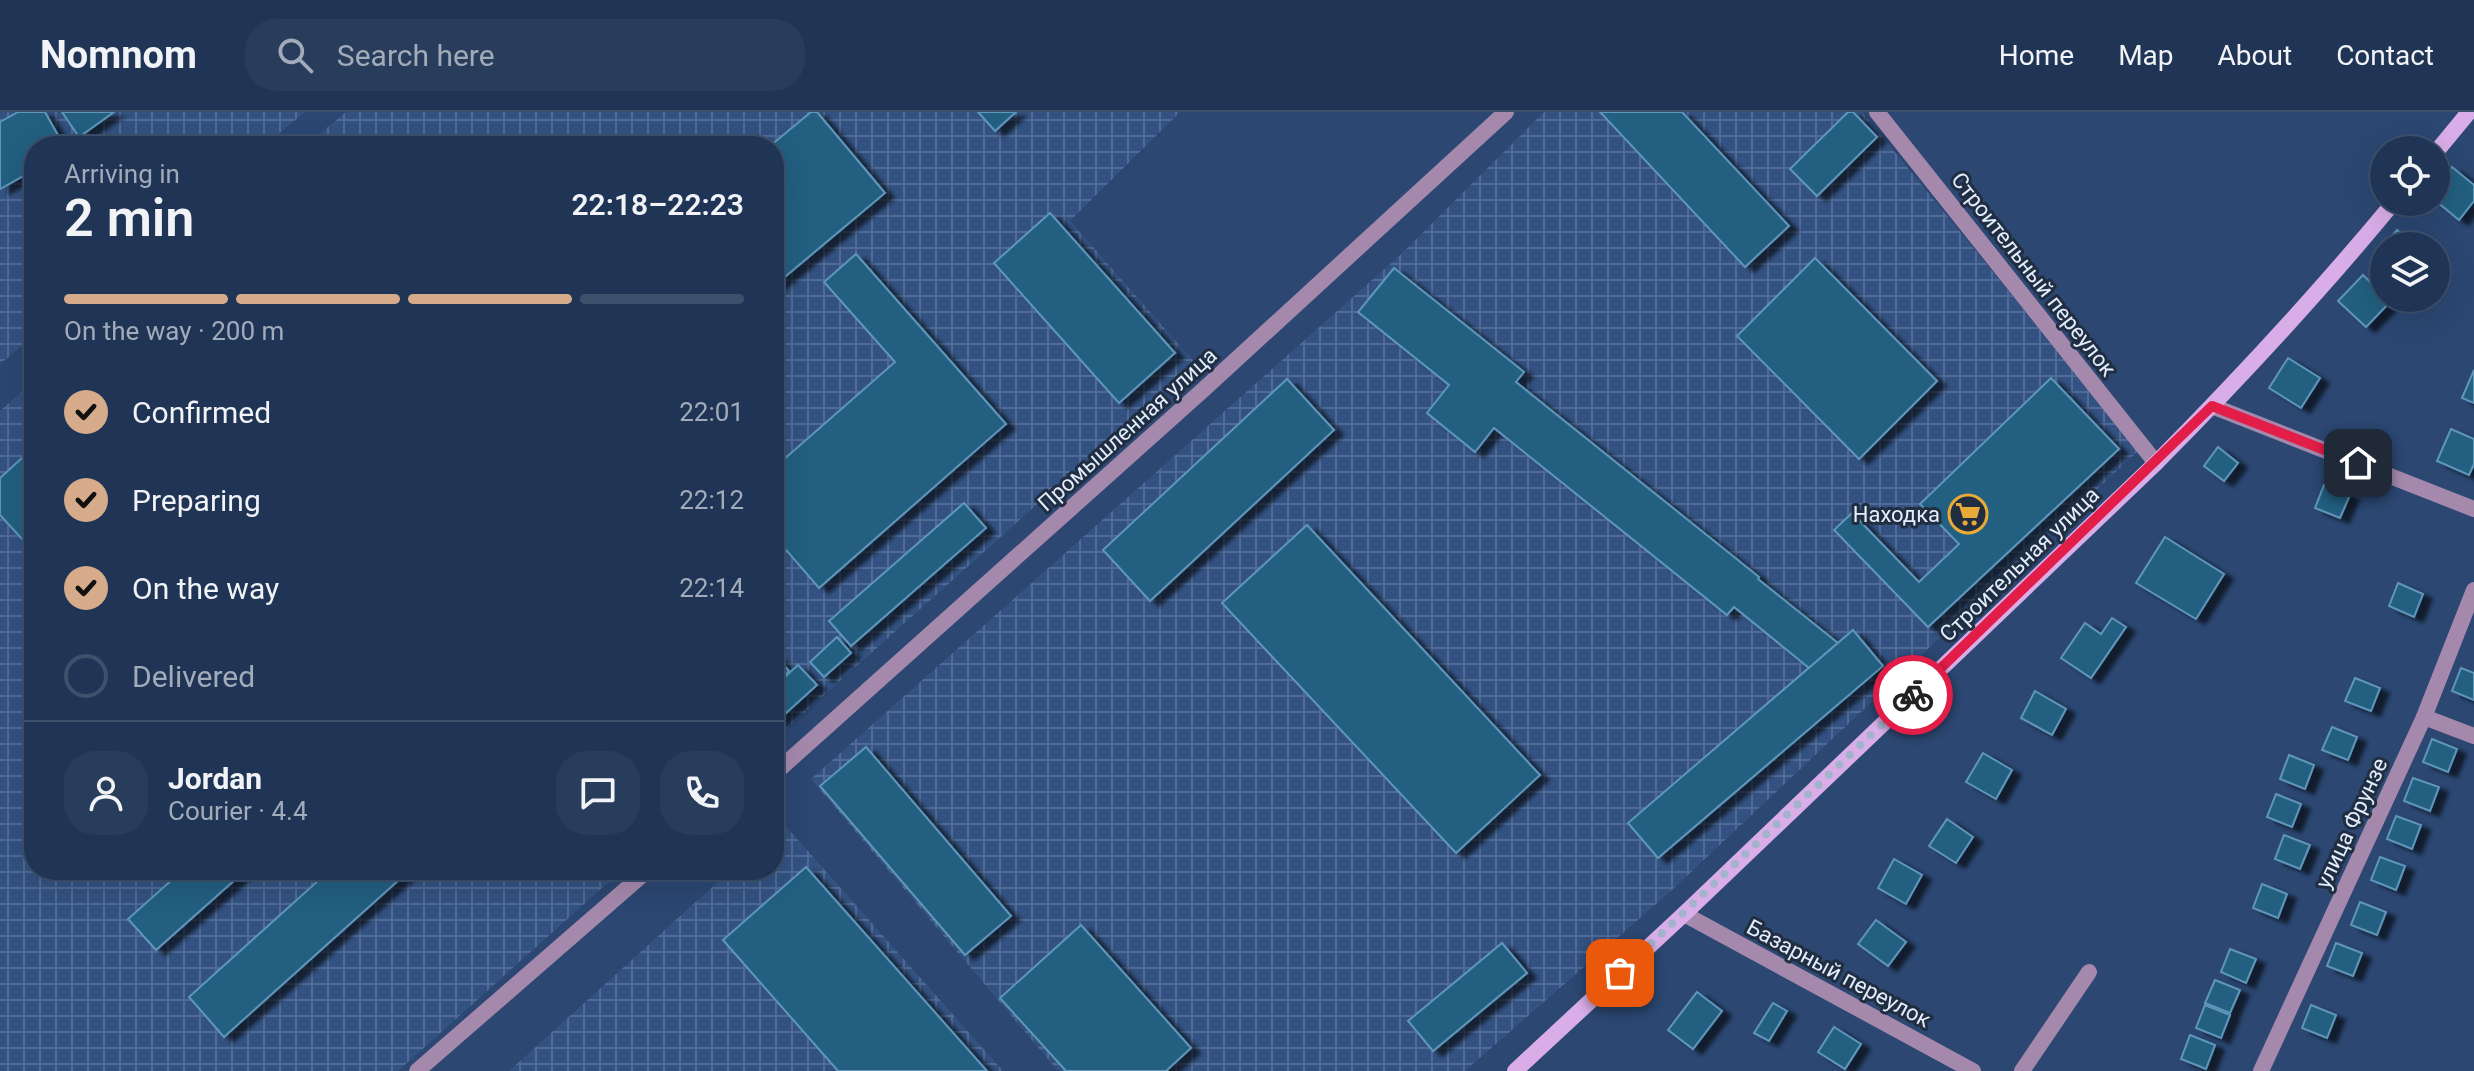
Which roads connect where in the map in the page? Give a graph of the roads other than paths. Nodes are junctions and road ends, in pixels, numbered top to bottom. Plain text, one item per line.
1 (1506, 112) edge
2 (1877, 112) edge
3 (2469, 112) edge
4 (2449, 136) edge
5 (2382, 216) edge
6 (2212, 406) junction
7 (2156, 463) junction
8 (2474, 509) edge
9 (2474, 590) edge
10 (2424, 717) junction
11 (2474, 736) edge
12 (784, 765) edge
13 (637, 880) edge
14 (1684, 914) junction
15 (2089, 972) dead end
16 (417, 1071) edge
17 (1515, 1071) edge
18 (1973, 1071) edge
19 (2022, 1071) edge
20 (2261, 1071) edge

1 - 12 street, Промышленная улица
2 - 7 street, Строительный переулок
3 - 4 main road
5 - 6 main road, Строительная улица
6 - 7 main road, Строительная улица
6 - 8 street
7 - 14 main road, Строительная улица
9 - 10 street, улица Фрунзе
10 - 11 street
10 - 20 street, улица Фрунзе
13 - 16 street
14 - 17 main road, Строительная улица
14 - 18 street, Базарный переулок
15 - 19 street

